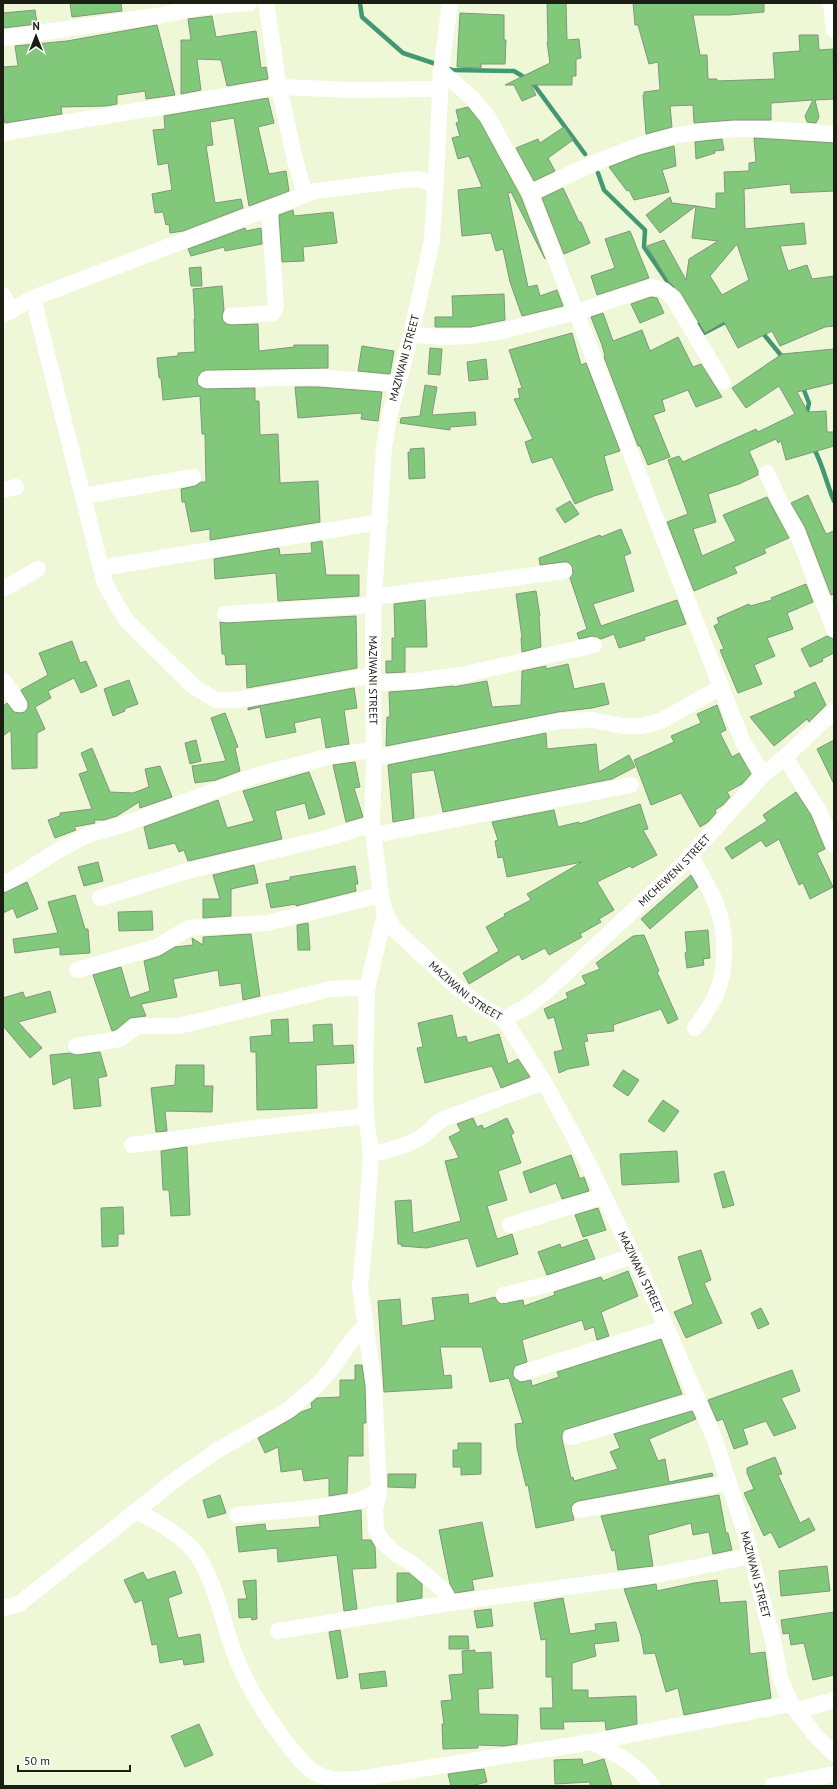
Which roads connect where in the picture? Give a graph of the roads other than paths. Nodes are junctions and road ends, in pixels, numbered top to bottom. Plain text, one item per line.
1 (249, 3) edge
2 (266, 3) edge
3 (450, 3) edge
4 (831, 3) edge
5 (834, 30) edge
6 (3, 38) edge
7 (441, 65) junction
8 (279, 87) junction
9 (440, 89) junction
10 (3, 133) edge
11 (834, 134) edge
12 (435, 191) junction
13 (530, 193) junction
14 (306, 195) junction
15 (269, 208) junction
16 (3, 295) edge
17 (34, 298) junction
18 (577, 312) junction
19 (7, 313) edge
20 (231, 316) dead end
21 (411, 335) junction
22 (206, 380) dead end
23 (723, 382) dead end
24 (398, 384) junction
25 (766, 473) dead end
26 (193, 477) dead end
27 (83, 496) junction
28 (380, 522) junction
29 (38, 568) dead end
30 (101, 568) junction
31 (564, 571) dead end
32 (3, 590) edge
33 (374, 601) junction
34 (226, 614) dead end
35 (834, 630) edge
36 (594, 645) dead end
37 (373, 679) junction
38 (3, 680) edge
39 (721, 687) junction
40 (19, 704) dead end
41 (834, 711) edge
42 (374, 754) junction
43 (786, 757) junction
44 (763, 775) junction
45 (631, 785) dead end
46 (829, 818) edge
47 (373, 829) junction
48 (834, 845) edge
49 (690, 855) junction
50 (3, 884) edge
51 (381, 895) junction
52 (100, 898) dead end
53 (385, 913) junction
54 (77, 970) dead end
55 (367, 989) junction
56 (504, 1019) junction
57 (695, 1028) dead end
58 (76, 1046) dead end
59 (544, 1082) junction
60 (366, 1116) junction
61 (132, 1145) dead end
62 (371, 1154) junction
63 (604, 1196) junction
64 (510, 1225) dead end
65 (633, 1256) junction
66 (504, 1294) dead end
67 (366, 1324) junction
68 (666, 1328) junction
69 (522, 1373) dead end
70 (697, 1400) junction
71 (571, 1438) dead end
72 (728, 1483) junction
73 (379, 1491) junction
74 (580, 1510) dead end
75 (137, 1511) junction
76 (237, 1515) dead end
77 (751, 1556) junction
78 (450, 1604) junction
79 (3, 1608) edge
80 (278, 1631) dead end
81 (834, 1700) edge
82 (793, 1708) junction
83 (592, 1742) junction
84 (834, 1754) edge
85 (834, 1774) edge
86 (652, 1786) edge
87 (772, 1786) edge

1 - 6 street
2 - 8 street
3 - 7 street, MAZIWANI STREET
4 - 5 street
7 - 9 street, MAZIWANI STREET
7 - 13 street
8 - 9 street
8 - 10 street
8 - 14 street
9 - 12 street, MAZIWANI STREET
11 - 13 street
12 - 14 street
12 - 21 street, MAZIWANI STREET
13 - 18 street
14 - 15 street
15 - 17 street
15 - 20 street
16 - 19 street
17 - 19 street
17 - 27 street
18 - 21 street
18 - 23 street
18 - 39 street
21 - 24 street, MAZIWANI STREET
22 - 24 street
24 - 28 street, MAZIWANI STREET
25 - 35 street
26 - 27 street
27 - 30 street
28 - 30 street
28 - 33 street, MAZIWANI STREET
29 - 32 street
30 - 37 street
31 - 33 street
33 - 34 street
33 - 37 street, MAZIWANI STREET
36 - 37 street
37 - 42 street, MAZIWANI STREET
38 - 40 street
39 - 42 street
39 - 44 street
41 - 43 street, MICHEWENI STREET
42 - 47 street, MAZIWANI STREET
42 - 50 street
43 - 44 street, MICHEWENI STREET
43 - 46 street
44 - 49 street, MICHEWENI STREET
45 - 47 street
46 - 48 street
47 - 51 street, MAZIWANI STREET
47 - 52 street
49 - 56 street, MICHEWENI STREET
49 - 57 street
51 - 53 street, MAZIWANI STREET
51 - 54 street
53 - 55 street
53 - 56 street, MAZIWANI STREET
55 - 58 street
55 - 60 street
56 - 59 street, MAZIWANI STREET
59 - 62 street
59 - 63 street, MAZIWANI STREET
60 - 61 street
60 - 62 street
62 - 67 street
63 - 64 street
63 - 65 street, MAZIWANI STREET
65 - 66 street
65 - 68 street, MAZIWANI STREET
67 - 73 street
67 - 75 street
68 - 69 street
68 - 70 street, MAZIWANI STREET
70 - 71 street
70 - 72 street, MAZIWANI STREET
72 - 74 street
72 - 77 street, MAZIWANI STREET
73 - 76 street
73 - 78 street
75 - 79 street
75 - 83 street
77 - 78 street
77 - 82 street, MAZIWANI STREET
78 - 80 street
81 - 82 street
82 - 83 street
82 - 84 street, MAZIWANI STREET
83 - 86 street
85 - 87 street

